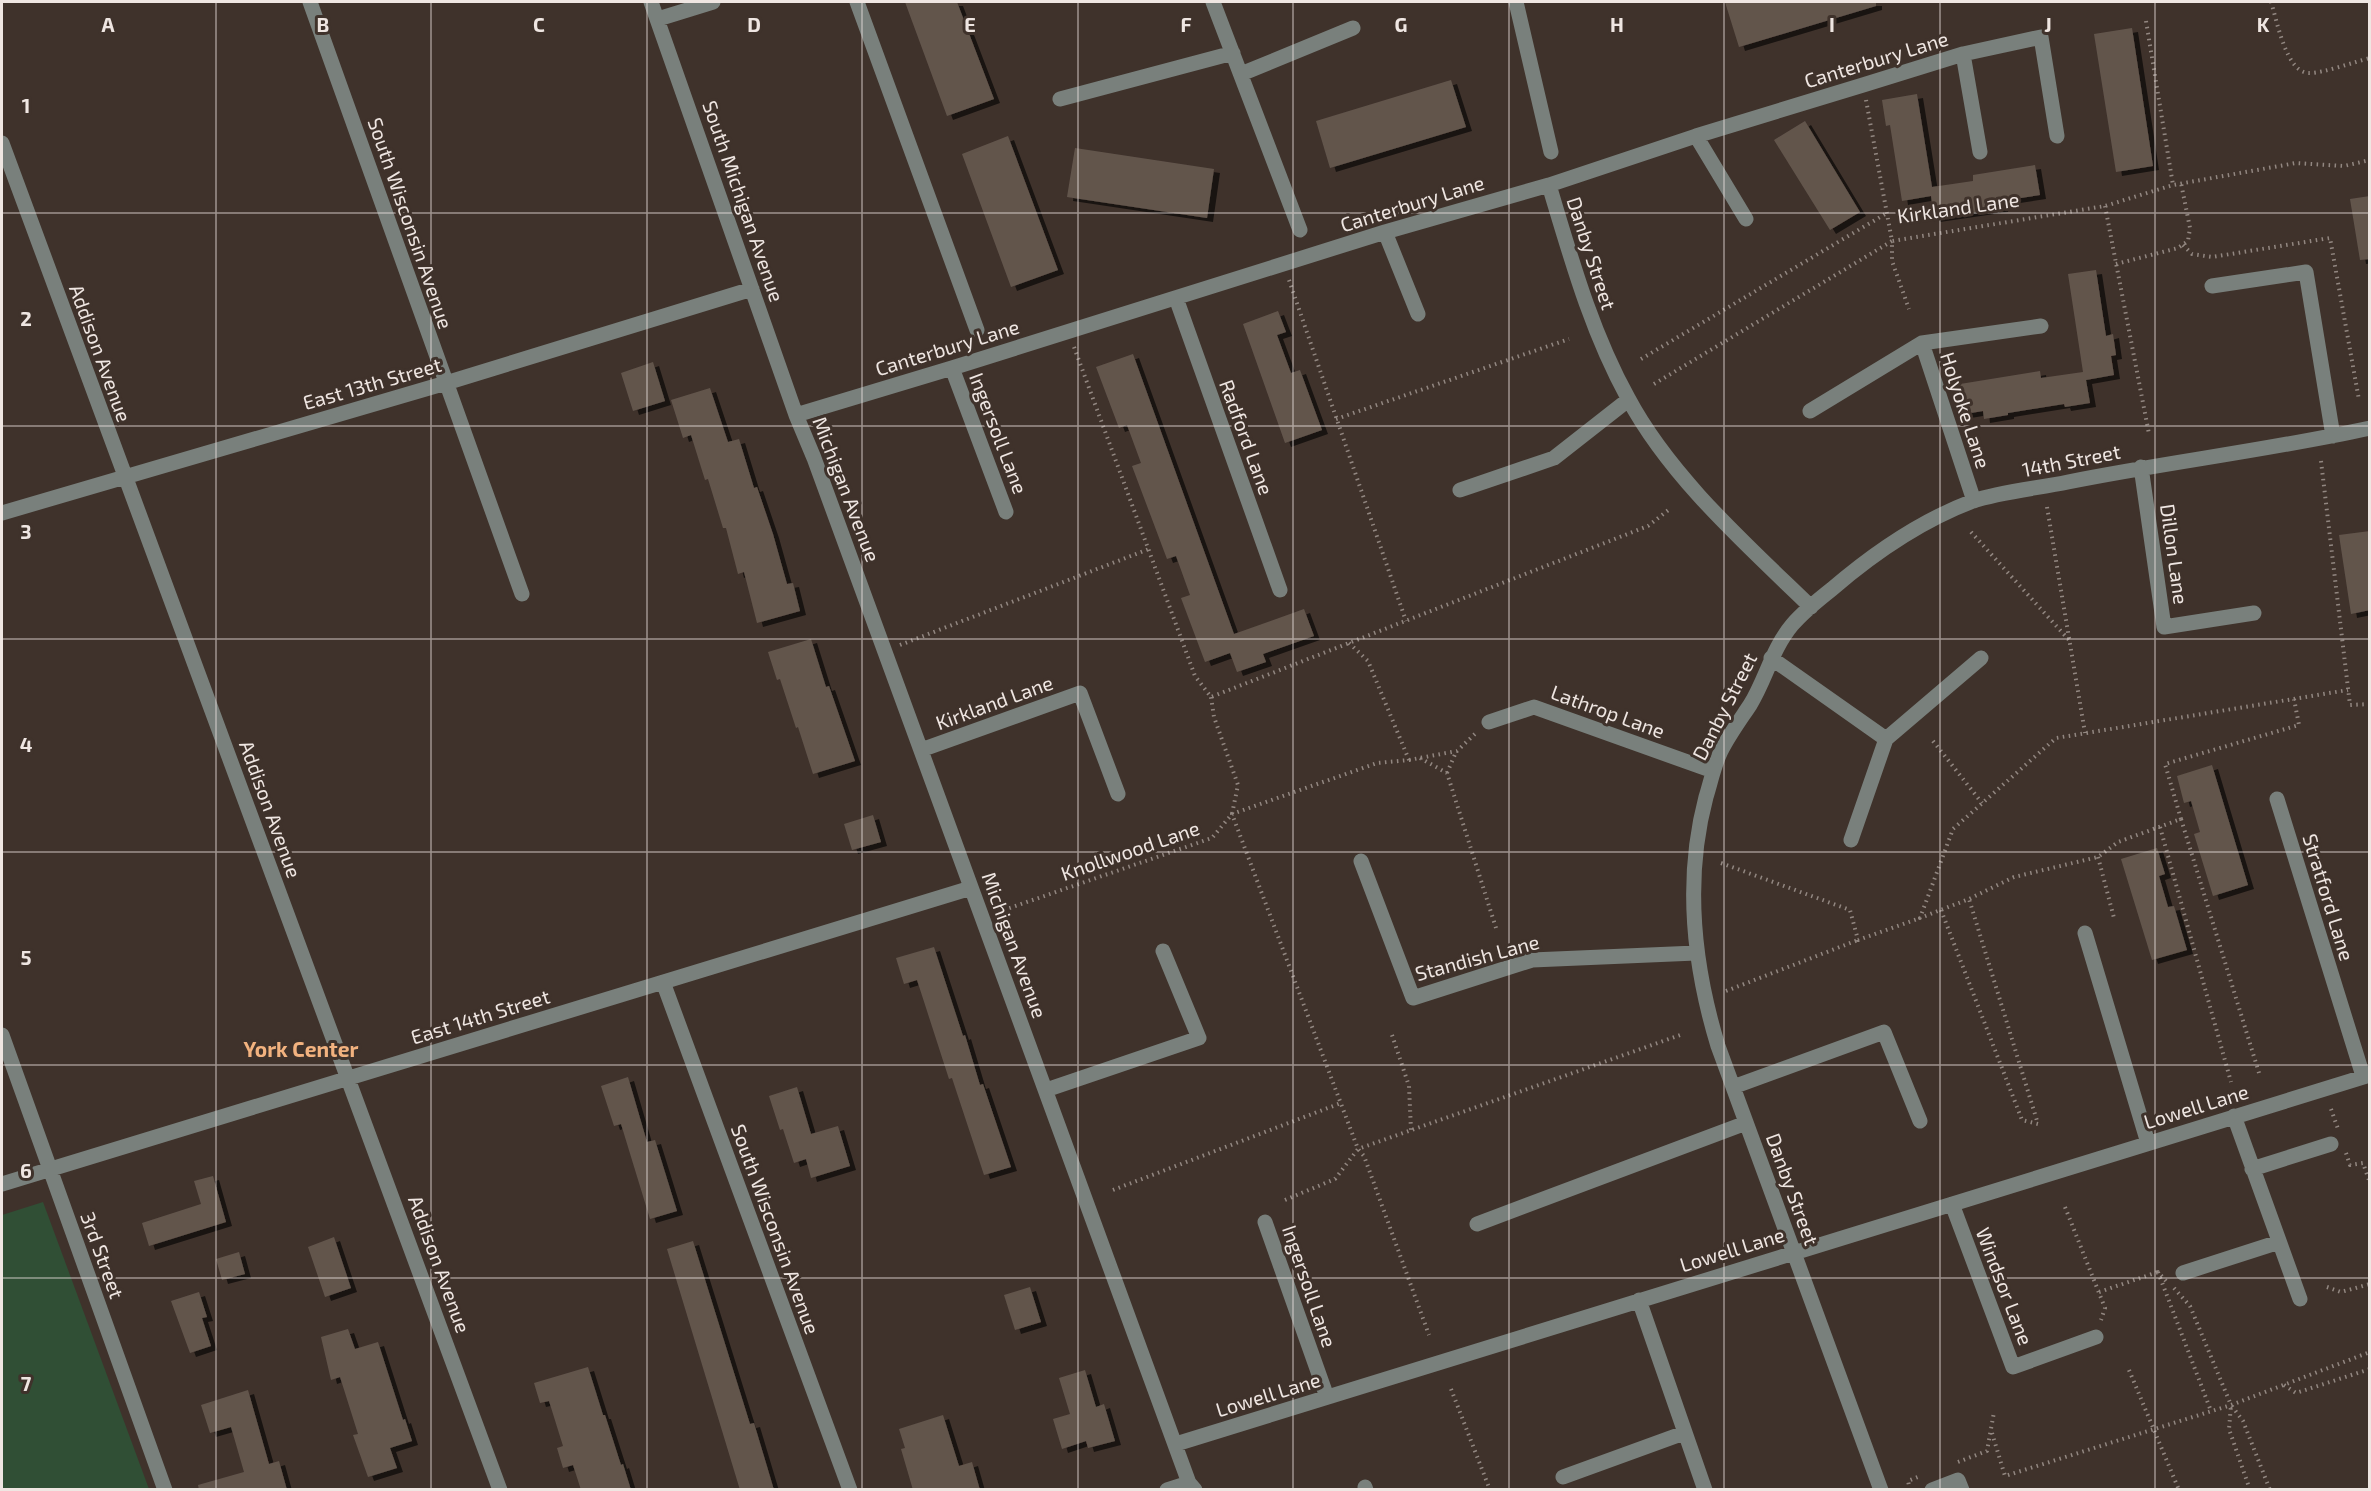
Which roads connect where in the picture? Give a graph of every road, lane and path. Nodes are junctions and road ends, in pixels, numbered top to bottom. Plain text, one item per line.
1 (310, 2) edge
2 (651, 2) edge
3 (713, 2) edge
4 (857, 2) edge
5 (1213, 2) edge
6 (1516, 2) edge
7 (2271, 2) edge
8 (658, 19) junction
9 (2146, 21) dead end
10 (1353, 28) dead end
11 (1233, 53) junction
12 (1963, 54) junction
13 (2370, 58) edge
14 (1241, 74) junction
15 (1863, 85) junction
16 (1060, 99) dead end
17 (1696, 136) junction
18 (2058, 136) dead end
19 (2, 143) edge
20 (1551, 152) dead end
21 (1980, 152) dead end
22 (2370, 160) edge
23 (2181, 183) junction
24 (1549, 185) junction
25 (2173, 185) junction
26 (2105, 206) junction
27 (1887, 213) junction
28 (1746, 219) dead end
29 (1300, 230) dead end
30 (1385, 232) junction
31 (1892, 241) junction
32 (2116, 264) junction
33 (1288, 276) dead end
34 (2212, 286) dead end
35 (752, 289) junction
36 (1176, 298) junction
37 (1910, 309) dead end
38 (1418, 314) dead end
39 (2040, 326) dead end
40 (978, 330) dead end
41 (1068, 332) junction
42 (1569, 339) dead end
43 (1922, 343) junction
44 (1641, 359) dead end
45 (952, 368) junction
46 (446, 383) junction
47 (1654, 384) dead end
48 (1628, 400) junction
49 (1810, 411) dead end
50 (796, 414) junction
51 (1336, 419) junction
52 (2370, 428) edge
53 (2149, 434) dead end
54 (2333, 436) junction
55 (2321, 461) dead end
56 (2141, 467) junction
57 (124, 477) junction
58 (1460, 490) dead end
59 (1974, 501) junction
60 (2047, 507) dead end
61 (1671, 508) dead end
62 (1006, 512) dead end
63 (2, 513) edge
64 (1971, 532) dead end
65 (1149, 549) junction
66 (1280, 590) dead end
67 (522, 594) dead end
68 (1811, 607) junction
69 (2254, 614) dead end
70 (1406, 621) junction
71 (2069, 640) junction
72 (1349, 643) junction
73 (898, 646) dead end
74 (1771, 658) junction
75 (1981, 658) dead end
76 (2348, 690) junction
77 (1211, 697) junction
78 (2294, 699) junction
79 (2370, 704) edge
80 (1483, 727) joint
81 (2085, 733) junction
82 (1886, 739) junction
83 (1933, 741) dead end
84 (921, 750) junction
85 (1457, 751) junction
86 (1420, 758) junction
87 (1409, 760) junction
88 (1713, 771) junction
89 (1447, 773) junction
90 (1118, 794) dead end
91 (2277, 799) dead end
92 (1982, 803) junction
93 (1232, 814) junction
94 (2181, 819) junction
95 (2160, 827) junction
96 (1851, 840) dead end
97 (2098, 857) junction
98 (1361, 861) dead end
99 (1721, 863) dead end
100 (972, 888) junction
101 (1969, 899) junction
102 (1941, 910) junction
103 (982, 918) junction
104 (1920, 918) junction
105 (2115, 918) dead end
106 (1496, 928) dead end
107 (2085, 933) dead end
108 (1858, 940) junction
109 (1163, 951) dead end
110 (1696, 953) junction
111 (663, 982) junction
112 (1726, 991) dead end
113 (1683, 1034) dead end
114 (2, 1035) edge
115 (1392, 1035) dead end
116 (2259, 1073) dead end
117 (2366, 1076) edge
118 (349, 1078) junction
119 (2231, 1082) dead end
120 (1733, 1087) junction
121 (1046, 1090) junction
122 (1341, 1103) junction
123 (2234, 1116) junction
124 (1920, 1121) dead end
125 (1746, 1123) junction
126 (1412, 1130) junction
127 (2148, 1143) junction
128 (2331, 1144) dead end
129 (1359, 1149) junction
130 (2252, 1169) junction
131 (51, 1170) junction
132 (2, 1184) edge
133 (1113, 1190) dead end
134 (1285, 1200) dead end
135 (1952, 1204) junction
136 (2065, 1207) dead end
137 (1265, 1222) dead end
138 (1477, 1224) dead end
139 (2278, 1242) junction
140 (1794, 1252) junction
141 (2158, 1272) junction
142 (2183, 1273) dead end
143 (2370, 1284) edge
144 (2327, 1287) dead end
145 (2099, 1292) junction
146 (2300, 1299) dead end
147 (1639, 1300) junction
148 (2099, 1330) joint
149 (1429, 1335) dead end
150 (2370, 1352) edge
151 (2370, 1369) edge
152 (2129, 1370) dead end
153 (2284, 1385) junction
154 (1451, 1389) dead end
155 (1327, 1397) junction
156 (2231, 1405) junction
157 (2211, 1411) junction
158 (1994, 1412) dead end
159 (2155, 1429) junction
160 (1684, 1433) junction
161 (1992, 1433) junction
162 (1176, 1444) junction
163 (1957, 1462) dead end
164 (1927, 1473) dead end
165 (1563, 1477) dead end
166 (1192, 1486) edge
167 (165, 1490) edge
168 (500, 1490) edge
169 (850, 1490) edge
170 (1167, 1490) edge
171 (1490, 1490) edge
172 (1705, 1490) edge
173 (1881, 1490) edge
174 (1910, 1490) edge
175 (1932, 1490) edge
176 (1962, 1490) edge
177 (2178, 1490) edge
178 (2250, 1490) edge
179 (2270, 1490) edge

1 - 46 street, South Wisconsin Avenue
2 - 8 street, South Michigan Avenue
3 - 8 street
4 - 40 street
5 - 11 street
6 - 20 street
7 - 13 path
8 - 35 street, South Michigan Avenue
9 - 25 path
10 - 14 street
11 - 14 street
11 - 16 street
12 - 15 street, Canterbury Lane
12 - 18 street, Canterbury Lane
12 - 21 street
14 - 29 street
15 - 17 street, Canterbury Lane
15 - 27 path, Kirkland Lane
17 - 24 street, Canterbury Lane
17 - 28 street
19 - 57 street, Addison Avenue
22 - 23 path, Kirkland Lane
23 - 25 path, Kirkland Lane
23 - 32 path
24 - 30 street, Canterbury Lane
24 - 48 street, Danby Street
25 - 26 path, Kirkland Lane
26 - 31 path, Kirkland Lane
26 - 32 path
27 - 31 path, Kirkland Lane
27 - 44 path
30 - 36 street, Canterbury Lane
30 - 38 street
31 - 37 path
31 - 47 path
32 - 53 path
33 - 51 path
34 - 54 street
35 - 46 street, East 13th Street
35 - 50 street, South Michigan Avenue
36 - 41 street, Canterbury Lane
36 - 66 street, Radford Lane
39 - 43 street, Holyoke Lane
41 - 45 street, Canterbury Lane
41 - 65 path
42 - 51 path
43 - 49 street
43 - 59 street, Holyoke Lane
45 - 50 street, Canterbury Lane
45 - 62 street, Ingersoll Lane
46 - 57 street, East 13th Street
46 - 67 street, South Wisconsin Avenue
48 - 58 street
48 - 68 street, Danby Street
50 - 84 street, Michigan Avenue
51 - 70 path
52 - 54 street, 14th Street
54 - 56 street, 14th Street
55 - 76 path
56 - 59 street, 14th Street
56 - 69 street, Dillon Lane
57 - 63 street, East 13th Street
57 - 118 street, Addison Avenue
59 - 68 street, 14th Street
60 - 71 path
61 - 70 path
64 - 71 path
65 - 73 path
65 - 77 path
68 - 74 street, Danby Street
70 - 72 path
71 - 81 path
72 - 77 path
72 - 87 path
74 - 82 street
74 - 88 street, Danby Street
75 - 82 street
76 - 78 path
76 - 79 path
77 - 93 path, Knollwood Lane
78 - 81 path
78 - 94 path
80 - 85 path
80 - 88 street, Lathrop Lane
81 - 92 path
82 - 96 street
83 - 92 path
84 - 90 street, Kirkland Lane
84 - 100 street, Michigan Avenue
85 - 86 path
85 - 89 path
86 - 87 path
86 - 89 path
87 - 93 path
88 - 110 street, Danby Street
89 - 106 path
91 - 117 street, Stratford Lane
92 - 104 path
93 - 103 path, Knollwood Lane
93 - 122 path
94 - 95 path
94 - 116 path
95 - 97 path
95 - 119 path
97 - 101 path
97 - 105 path
98 - 110 street, Standish Lane
99 - 108 path
100 - 103 street, Michigan Avenue
100 - 111 street, East 14th Street
101 - 102 path
101 - 102 path
102 - 104 path
103 - 121 street, Michigan Avenue
104 - 108 path
107 - 127 street
108 - 112 path
109 - 121 street
110 - 120 street, Danby Street
111 - 118 street, East 14th Street
111 - 169 street, South Wisconsin Avenue
113 - 126 path
114 - 131 street, 3rd Street
115 - 126 path
117 - 123 street, Lowell Lane
118 - 131 street, East 14th Street
118 - 168 street, Addison Avenue
120 - 124 street
120 - 125 street, Danby Street
121 - 162 street, Michigan Avenue
122 - 129 path
122 - 133 path
123 - 127 street, Lowell Lane
123 - 130 street
125 - 138 street
125 - 140 street, Danby Street
126 - 129 path
127 - 135 street, Lowell Lane
128 - 130 street
129 - 134 path
129 - 149 path
130 - 139 street
131 - 132 street, East 14th Street
131 - 167 street, 3rd Street
135 - 140 street, Lowell Lane
135 - 148 street, Windsor Lane
136 - 145 path
137 - 155 street, Ingersoll Lane
139 - 142 street
139 - 146 street
140 - 147 street, Lowell Lane
140 - 173 street, Danby Street
141 - 145 path
141 - 156 path
141 - 157 path
143 - 144 path
145 - 148 path
147 - 155 street, Lowell Lane
147 - 160 street
150 - 153 path
151 - 153 path
152 - 159 path
153 - 156 path
154 - 171 path
155 - 162 street, Lowell Lane
156 - 157 path
156 - 178 path
156 - 179 path
157 - 159 path
158 - 161 path
159 - 161 path
159 - 177 path
160 - 165 street
160 - 172 street
161 - 163 path
162 - 166 street, Michigan Avenue
164 - 174 path
166 - 170 street
175 - 176 street

